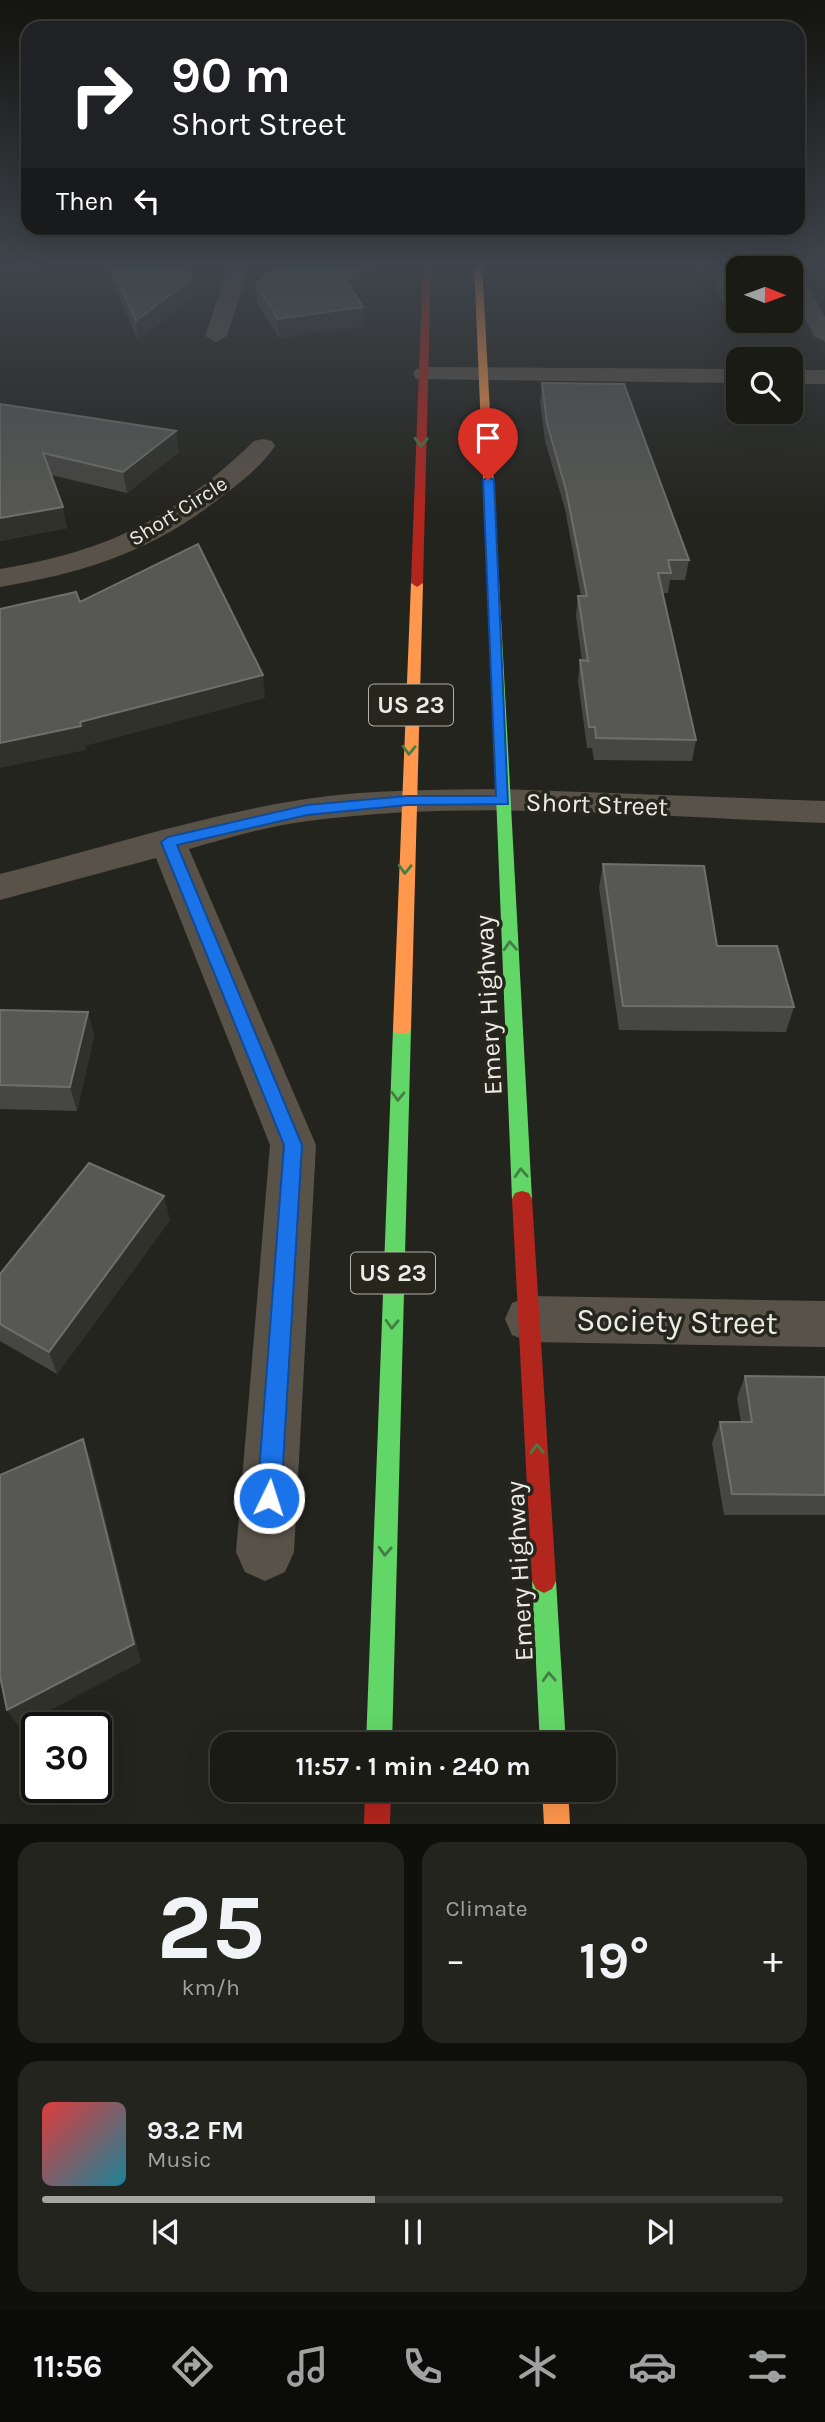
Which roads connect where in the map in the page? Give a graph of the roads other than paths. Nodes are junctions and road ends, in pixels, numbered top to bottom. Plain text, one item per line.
1 (425, 348) edge
2 (483, 348) edge
3 (424, 374) junction
4 (484, 374) junction
5 (726, 376) edge
6 (803, 377) edge
7 (825, 377) edge
8 (263, 446) dead end
9 (0, 578) edge
10 (407, 800) junction
11 (503, 800) junction
12 (825, 812) edge
13 (168, 842) junction
14 (0, 887) edge
15 (530, 1319) junction
16 (825, 1324) edge
17 (265, 1552) dead end
18 (379, 1732) edge
19 (552, 1732) edge
20 (378, 1802) edge
21 (556, 1802) edge
22 (377, 1824) edge
23 (557, 1824) edge

1 - 3 highway, US 23
2 - 4 highway, Emery Highway
3 - 4 street
3 -> 10 highway, US 23
4 - 5 street
4 - 11 highway, Emery Highway
6 - 7 street
8 - 9 street, Short Circle
10 - 11 street, Short Street
10 - 13 street, Short Street
10 -> 18 highway, US 23
11 - 12 street, Short Street
15 -> 11 highway, Emery Highway
13 - 14 street, Short Street
13 - 17 street
15 - 16 street, Society Street
19 -> 15 highway, Emery Highway
20 - 22 highway
21 - 23 highway

